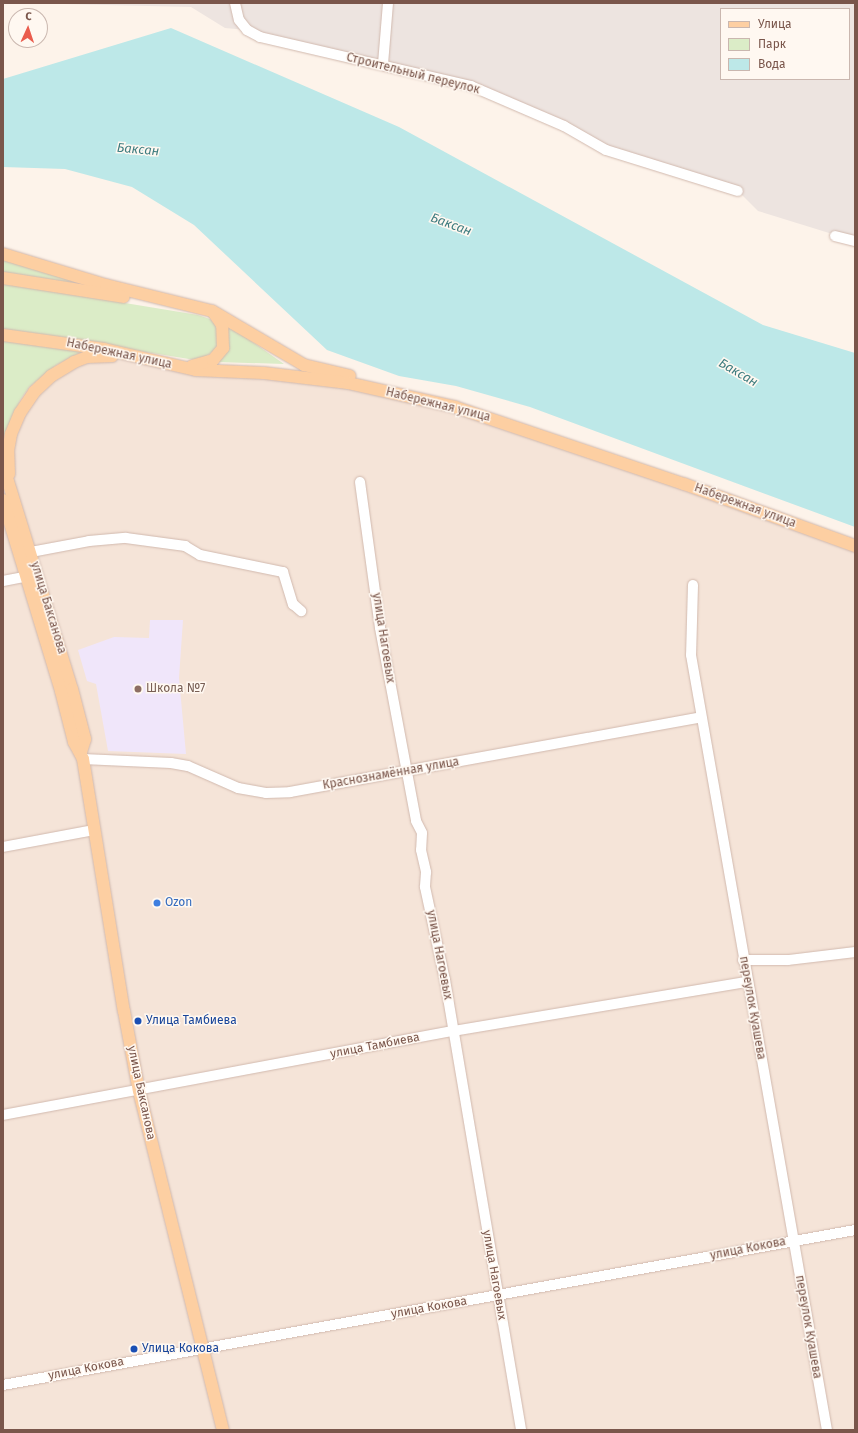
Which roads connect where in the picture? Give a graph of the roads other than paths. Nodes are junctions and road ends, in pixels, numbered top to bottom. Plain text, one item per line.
1 (235, 3) edge
2 (388, 3) edge
3 (383, 64) junction
4 (738, 191) dead end
5 (836, 236) dead end
6 (855, 241) edge
7 (3, 254) edge
8 (3, 278) edge
9 (165, 301) junction
10 (212, 310) junction
11 (3, 335) edge
12 (145, 359) junction
13 (183, 367) junction
14 (455, 408) junction
15 (3, 465) edge
16 (360, 482) dead end
17 (9, 484) junction
18 (3, 500) edge
19 (855, 546) edge
20 (31, 552) junction
21 (32, 576) junction
22 (3, 581) edge
23 (693, 586) dead end
24 (301, 611) dead end
25 (701, 717) junction
26 (82, 756) junction
27 (407, 771) junction
28 (94, 830) junction
29 (3, 848) edge
30 (855, 952) edge
31 (744, 960) junction
32 (747, 982) junction
33 (453, 1030) junction
34 (139, 1091) junction
35 (3, 1115) edge
36 (855, 1230) edge
37 (792, 1240) junction
38 (498, 1296) junction
39 (201, 1348) junction
40 (3, 1385) edge
41 (223, 1430) edge
42 (521, 1430) edge
43 (827, 1430) edge

1 - 3 street, Строительный переулок
2 - 3 street
3 - 4 street, Строительный переулок
5 - 6 street
7 - 9 main road
8 - 9 main road
9 - 10 main road
10 - 13 main road
10 - 14 main road
11 - 12 main road, Набережная улица
12 - 13 main road, Набережная улица
12 - 17 main road
13 - 14 main road, Набережная улица
14 - 19 main road, Набережная улица
15 - 17 main road, улица Баксанова
16 - 27 street, улица Нагоевых
17 - 20 main road, улица Баксанова
18 - 21 main road, улица Баксанова
20 - 21 main road, улица Баксанова
20 - 24 street
21 - 22 street
21 - 26 main road, улица Баксанова
23 - 25 street, переулок Куашева
25 - 27 street, Краснознамённая улица
25 - 31 street, переулок Куашева
26 - 27 street, Краснознамённая улица
26 - 28 main road, улица Баксанова
27 - 33 street, улица Нагоевых
28 - 29 street
28 - 34 main road, улица Баксанова
30 - 31 street
31 - 32 street, переулок Куашева
32 - 33 street, улица Тамбиева
32 - 37 street, переулок Куашева
33 - 34 street, улица Тамбиева
33 - 38 street, улица Нагоевых
34 - 35 street, улица Тамбиева
34 - 39 main road, улица Баксанова
36 - 37 street, улица Кокова
37 - 38 street, улица Кокова
37 - 43 street, переулок Куашева
38 - 39 street, улица Кокова
38 - 42 street, улица Нагоевых
39 - 40 street, улица Кокова
39 - 41 main road, улица Баксанова

